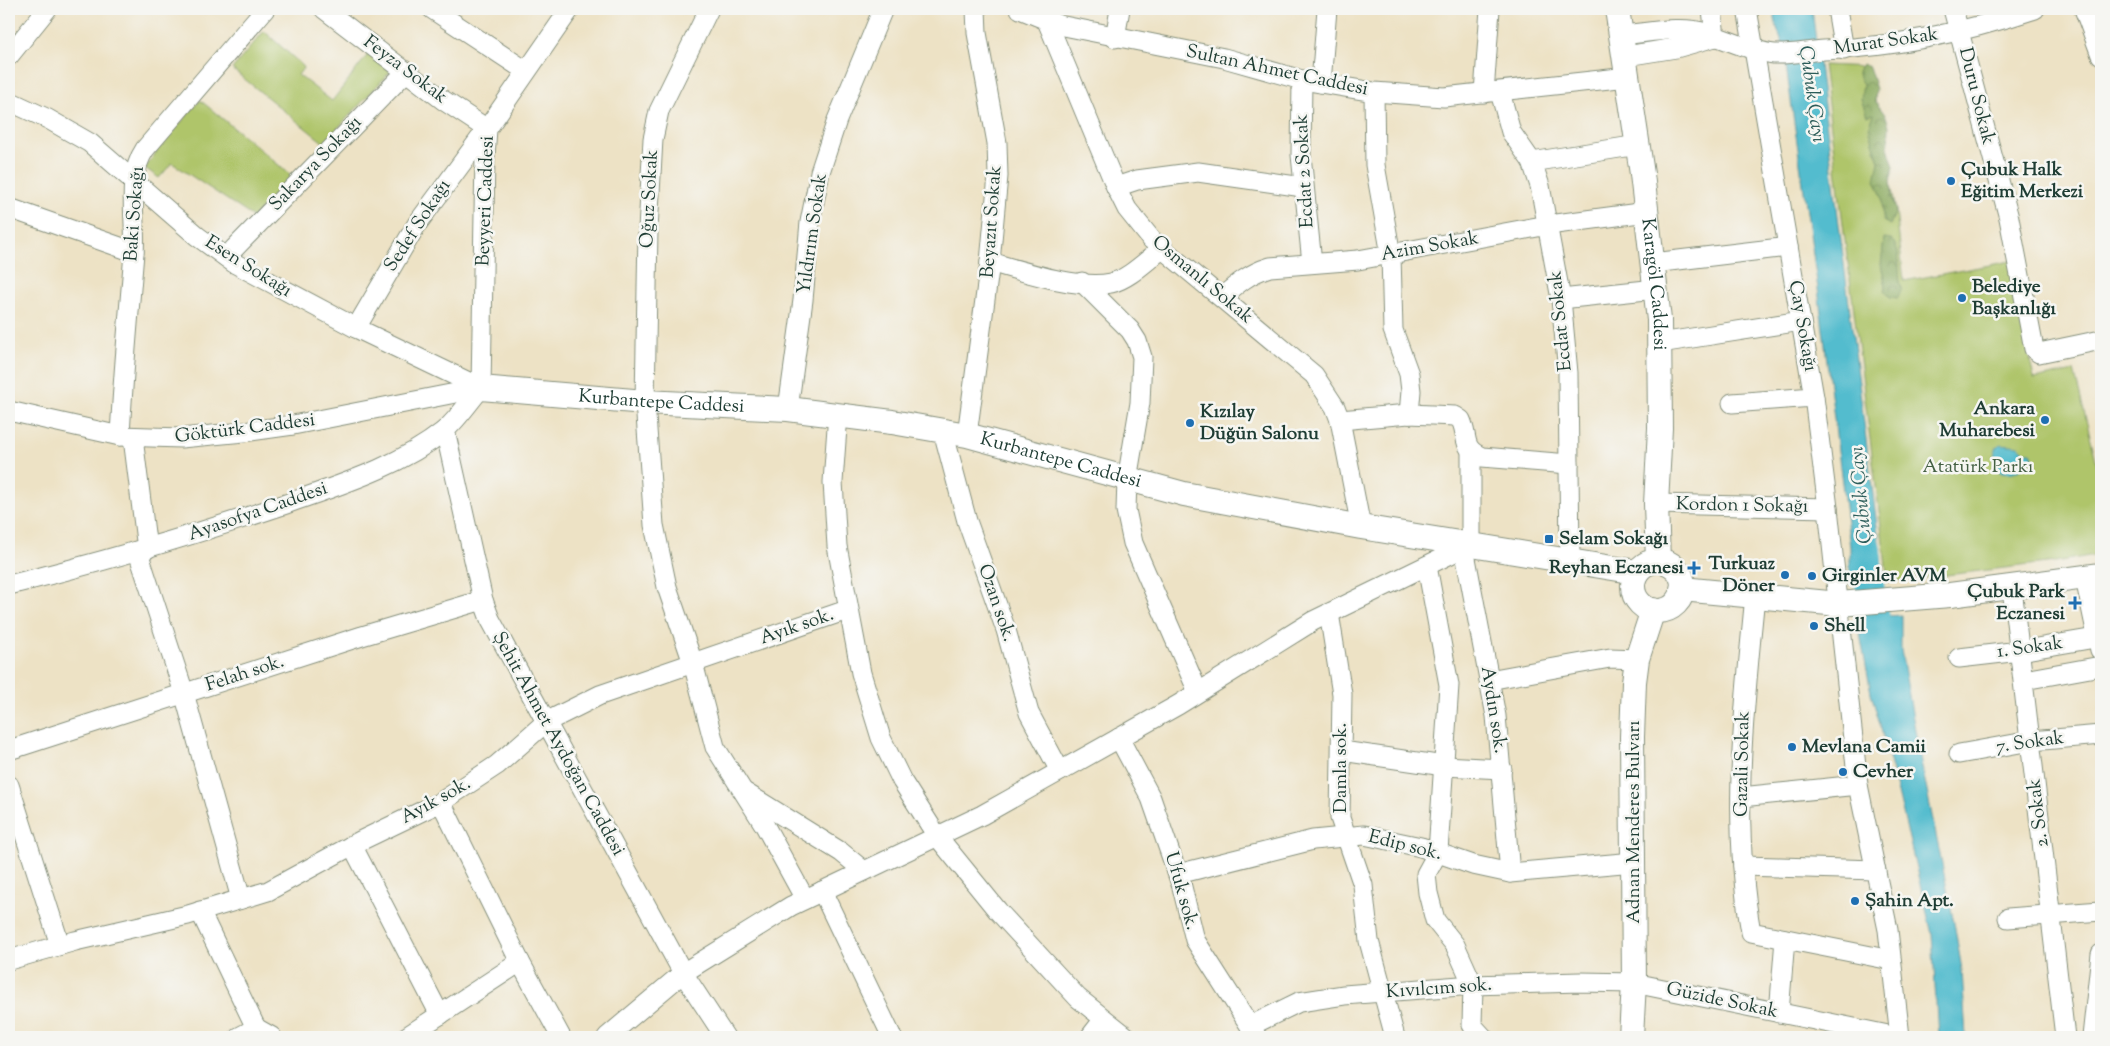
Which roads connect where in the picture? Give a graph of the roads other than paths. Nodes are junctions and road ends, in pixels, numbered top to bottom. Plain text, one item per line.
1 (47, 9) edge
2 (265, 9) edge
3 (324, 9) edge
4 (432, 9) edge
5 (570, 9) edge
6 (709, 9) edge
7 (882, 9) edge
8 (976, 9) edge
9 (1020, 9) edge
10 (1120, 9) edge
11 (1327, 9) edge
12 (1490, 9) edge
13 (1617, 9) edge
14 (1712, 9) edge
15 (1747, 9) edge
16 (1836, 9) edge
17 (1953, 9) edge
18 (2035, 9) edge
19 (2084, 9) edge
20 (1047, 22) junction
21 (1960, 32) junction
22 (1115, 38) junction
23 (1715, 38) junction
24 (1753, 50) junction
25 (1844, 50) junction
26 (2101, 55) edge
27 (9, 56) edge
28 (1625, 56) junction
29 (526, 71) junction
30 (406, 72) junction
31 (1302, 80) junction
32 (1321, 83) junction
33 (1374, 92) junction
34 (1492, 93) junction
35 (9, 101) edge
36 (487, 130) junction
37 (1638, 145) junction
38 (1532, 162) junction
39 (134, 181) junction
40 (1116, 187) junction
41 (1303, 187) junction
42 (9, 208) edge
43 (1647, 212) junction
44 (1548, 225) junction
45 (1788, 247) junction
46 (1162, 249) junction
47 (134, 252) junction
48 (1391, 254) junction
49 (226, 257) junction
50 (990, 262) junction
51 (1312, 263) junction
52 (1653, 263) junction
53 (1082, 282) junction
54 (1656, 289) junction
55 (1222, 297) junction
56 (1561, 299) junction
57 (1801, 321) junction
58 (356, 328) junction
59 (2101, 340) edge
60 (1660, 343) junction
61 (481, 388) junction
62 (1814, 397) junction
63 (645, 402) junction
64 (1732, 403) dead end
65 (788, 409) junction
66 (9, 411) edge
67 (838, 414) junction
68 (1409, 414) junction
69 (1340, 420) junction
70 (445, 430) junction
71 (943, 431) junction
72 (967, 435) junction
73 (126, 437) junction
74 (1471, 452) junction
75 (1569, 464) junction
76 (1127, 480) junction
77 (1656, 504) junction
78 (1828, 508) junction
79 (1360, 527) junction
80 (1468, 546) junction
81 (142, 551) junction
82 (1570, 560) junction
83 (1658, 561) junction
84 (1427, 566) junction
85 (1637, 572) junction
86 (2093, 576) edge
87 (9, 585) edge
88 (2012, 588) junction
89 (1682, 589) junction
90 (1755, 596) junction
91 (483, 600) junction
92 (1839, 604) junction
93 (847, 610) junction
94 (1653, 610) junction
95 (1329, 613) junction
96 (2100, 643) edge
97 (2020, 651) junction
98 (1959, 658) dead end
99 (1637, 659) junction
100 (693, 663) junction
101 (2101, 666) edge
102 (1489, 680) junction
103 (2024, 680) junction
104 (1198, 692) junction
105 (184, 693) junction
106 (546, 722) junction
107 (2101, 735) edge
108 (1119, 738) junction
109 (2031, 741) junction
110 (9, 750) edge
111 (1342, 751) junction
112 (1958, 754) dead end
113 (1444, 766) junction
114 (1502, 769) junction
115 (1060, 771) junction
116 (1858, 784) junction
117 (9, 785) edge
118 (743, 791) junction
119 (1741, 797) junction
120 (441, 802) junction
121 (1345, 835) junction
122 (937, 836) junction
123 (352, 845) junction
124 (1438, 852) junction
125 (1634, 862) junction
126 (1744, 866) junction
127 (1876, 870) junction
128 (864, 871) junction
129 (1510, 873) junction
130 (1178, 874) junction
131 (822, 891) junction
132 (241, 899) junction
133 (805, 899) junction
134 (200, 911) junction
135 (2101, 911) edge
136 (2051, 913) junction
137 (2008, 918) dead end
138 (1785, 939) junction
139 (60, 945) junction
140 (2101, 954) edge
141 (9, 960) edge
142 (1891, 960) junction
143 (520, 962) junction
144 (683, 973) junction
145 (1634, 984) junction
146 (1473, 985) junction
147 (1383, 992) junction
148 (1779, 1013) junction
149 (440, 1015) junction
150 (1104, 1019) junction
151 (1820, 1030) edge
152 (264, 1032) edge
153 (1253, 1032) edge
154 (239, 1037) edge
155 (406, 1037) edge
156 (561, 1037) edge
157 (607, 1037) edge
158 (725, 1037) edge
159 (892, 1037) edge
160 (1090, 1037) edge
161 (1127, 1037) edge
162 (1395, 1037) edge
163 (1483, 1037) edge
164 (1632, 1037) edge
165 (1899, 1037) edge
166 (2065, 1037) edge
167 (2092, 1037) edge

1 - 27 street
2 - 39 street, Baki Sokağı
3 - 30 street, Feyza Sokak
4 - 29 street
5 - 29 street, Beyyeri Caddesi
6 - 63 street, Oğuz Sokak
7 - 65 street, Yıldırım Sokak
8 - 50 street, Beyazıt Sokak
9 - 20 street, Sultan Ahmet Caddesi
10 - 22 street
11 - 32 street
12 - 34 street, Ecdat Sokak
13 - 28 main road, Karagöl Caddesi
14 - 23 street
15 - 24 street, Çay Sokağı
16 - 25 street
17 - 21 street, Duru Sokak
18 - 21 street, Murat Sokak
19 - 26 street
20 - 22 street, Sultan Ahmet Caddesi
20 - 40 street, Osmanlı Sokak
21 - 25 street, Murat Sokak
21 - 59 street, Duru Sokak
22 - 31 street, Sultan Ahmet Caddesi
23 - 24 street, Murat Sokak
23 - 28 street, Sultan Ahmet Caddesi
24 - 25 street, Murat Sokak
24 - 45 street, Çay Sokağı
28 - 34 street, Sultan Ahmet Caddesi
28 - 37 main road, Karagöl Caddesi
29 - 36 street, Beyyeri Caddesi
30 - 36 street, Feyza Sokak
30 - 49 street, Sakarya Sokağı
31 - 32 street, Sultan Ahmet Caddesi
31 - 41 street, Ecdat 2 Sokak
32 - 33 street, Sultan Ahmet Caddesi
33 - 34 street, Sultan Ahmet Caddesi
33 - 48 street
34 - 38 street, Ecdat Sokak
35 - 39 street, Esen Sokağı
36 - 58 street, Sedef Sokağı
36 - 61 street, Beyyeri Caddesi
37 - 38 street
37 - 43 main road, Karagöl Caddesi
38 - 44 street, Ecdat Sokak
39 - 47 street, Baki Sokağı
39 - 49 street, Esen Sokağı
40 - 41 street
40 - 46 street, Osmanlı Sokak
41 - 51 street, Ecdat 2 Sokak
42 - 47 street
43 - 44 street, Azim Sokak
43 - 52 main road, Karagöl Caddesi
44 - 48 street, Azim Sokak
44 - 56 street, Ecdat Sokak
45 - 52 street
45 - 57 street, Çay Sokağı
46 - 53 street
46 - 55 street, Osmanlı Sokak
47 - 73 street, Baki Sokağı
48 - 51 street, Azim Sokak
48 - 68 street
49 - 58 street, Esen Sokağı
50 - 53 street
50 - 72 street, Beyazıt Sokak
51 - 55 street, Azim Sokak
52 - 54 main road, Karagöl Caddesi
53 - 76 street
54 - 56 street
54 - 60 main road, Karagöl Caddesi
55 - 69 street, Osmanlı Sokak
56 - 75 street, Ecdat Sokak
57 - 60 street
57 - 62 street, Çay Sokağı
58 - 61 street, Esen Sokağı
60 - 77 main road, Karagöl Caddesi
61 - 63 main road, Kurbantepe Caddesi
61 - 70 street, Ayasofya Caddesi
61 - 73 street, Göktürk Caddesi
62 - 64 street
62 - 78 street, Çay Sokağı
63 - 65 main road, Kurbantepe Caddesi
63 - 100 street, Oğuz Sokak
65 - 67 main road, Kurbantepe Caddesi
66 - 73 street, Göktürk Caddesi
67 - 71 main road, Kurbantepe Caddesi
67 - 93 street
68 - 69 street
68 - 74 street, Aydın sok.
69 - 79 street, Osmanlı Sokak
70 - 81 street, Ayasofya Caddesi
70 - 91 street, Şehit Ahmet Aydoğan Caddesi
71 - 72 main road, Kurbantepe Caddesi
71 - 115 street, Ozan sok.
72 - 76 main road, Kurbantepe Caddesi
73 - 81 street, Baki Sokağı
74 - 75 street
74 - 80 street, Aydın sok.
75 - 82 street, Ecdat Sokak
76 - 79 main road, Kurbantepe Caddesi
76 - 104 street
77 - 78 street, Kordon 1 Sokağı
77 - 83 main road, Karagöl Caddesi
78 - 92 street, Çay Sokağı
79 - 80 main road, Kurbantepe Caddesi
80 - 82 main road, Kurbantepe Caddesi
80 - 84 street
80 - 102 street, Aydın sok.
81 - 87 street, Ayasofya Caddesi
81 - 105 street, Baki Sokağı
82 - 85 main road, Kurbantepe Caddesi
83 - 85 main road
83 - 89 main road
84 - 95 street
84 - 113 street
85 - 94 main road
86 - 88 main road
86 - 96 street
88 - 92 main road
88 - 97 street, 2. Sokak
89 - 90 main road
89 - 94 main road
90 - 92 main road
90 - 119 street, Gazali Sokak
91 - 105 street, Felah sok.
91 - 106 street, Şehit Ahmet Aydoğan Caddesi
92 - 116 street, Çay Sokağı
93 - 100 street, Ayık sok.
93 - 122 street
94 - 99 main road, Adnan Menderes Bulvarı
95 - 104 street
95 - 111 street, Damla sok.
96 - 97 street, 1. Sokak
97 - 98 street, 1. Sokak
97 - 103 street, 2. Sokak
99 - 102 street
99 - 125 main road, Adnan Menderes Bulvarı
100 - 106 street, Ayık sok.
100 - 118 street, Oğuz Sokak
101 - 103 street
102 - 114 street, Aydın sok.
103 - 109 street, 2. Sokak
104 - 108 street
105 - 110 street, Felah sok.
105 - 132 street, Baki Sokağı
106 - 120 street, Ayık sok.
106 - 144 street, Şehit Ahmet Aydoğan Caddesi
107 - 109 street, 7. Sokak
108 - 115 street
108 - 130 street, Ufuk sok.
109 - 112 street, 7. Sokak
109 - 136 street, 2. Sokak
111 - 113 street
111 - 121 street, Damla sok.
113 - 114 street
113 - 124 street
114 - 129 street, Aydın sok.
115 - 122 street
116 - 119 street
116 - 127 street, Çay Sokağı
117 - 139 street
118 - 128 street
118 - 133 street, Oğuz Sokak
119 - 126 street, Gazali Sokak
120 - 123 street, Ayık sok.
120 - 143 street
121 - 124 street, Edip sok.
121 - 130 street, Edip sok.
121 - 147 street, Damla sok.
122 - 128 street
122 - 150 street
123 - 132 street, Ayık sok.
123 - 149 street
124 - 129 street, Edip sok.
124 - 146 street
125 - 129 street, Edip sok.
125 - 145 main road, Adnan Menderes Bulvarı
126 - 127 street
126 - 138 street, Gazali Sokak
127 - 142 street, Çay Sokağı
128 - 131 street
130 - 153 street, Ufuk sok.
131 - 133 street
131 - 159 street
132 - 134 street, Ayık sok.
133 - 144 street
134 - 139 street, Ayık sok.
134 - 152 street
135 - 136 street
136 - 137 street
136 - 166 street, 2. Sokak
138 - 142 street
138 - 148 street
139 - 141 street, Ayık sok.
140 - 167 street
142 - 165 street, Çay Sokağı
143 - 149 street
143 - 156 street
144 - 157 street
144 - 158 street, Şehit Ahmet Aydoğan Caddesi
145 - 146 street, Kıvılcım sok.
145 - 148 street, Güzide Sokak
145 - 164 main road, Adnan Menderes Bulvarı
146 - 147 street, Kıvılcım sok.
146 - 163 street
147 - 153 street, Kıvılcım sok.
147 - 162 street, Damla sok.
148 - 151 street, Güzide Sokak
149 - 155 street
150 - 160 street
150 - 161 street
151 - 165 street, Güzide Sokak
152 - 154 street

